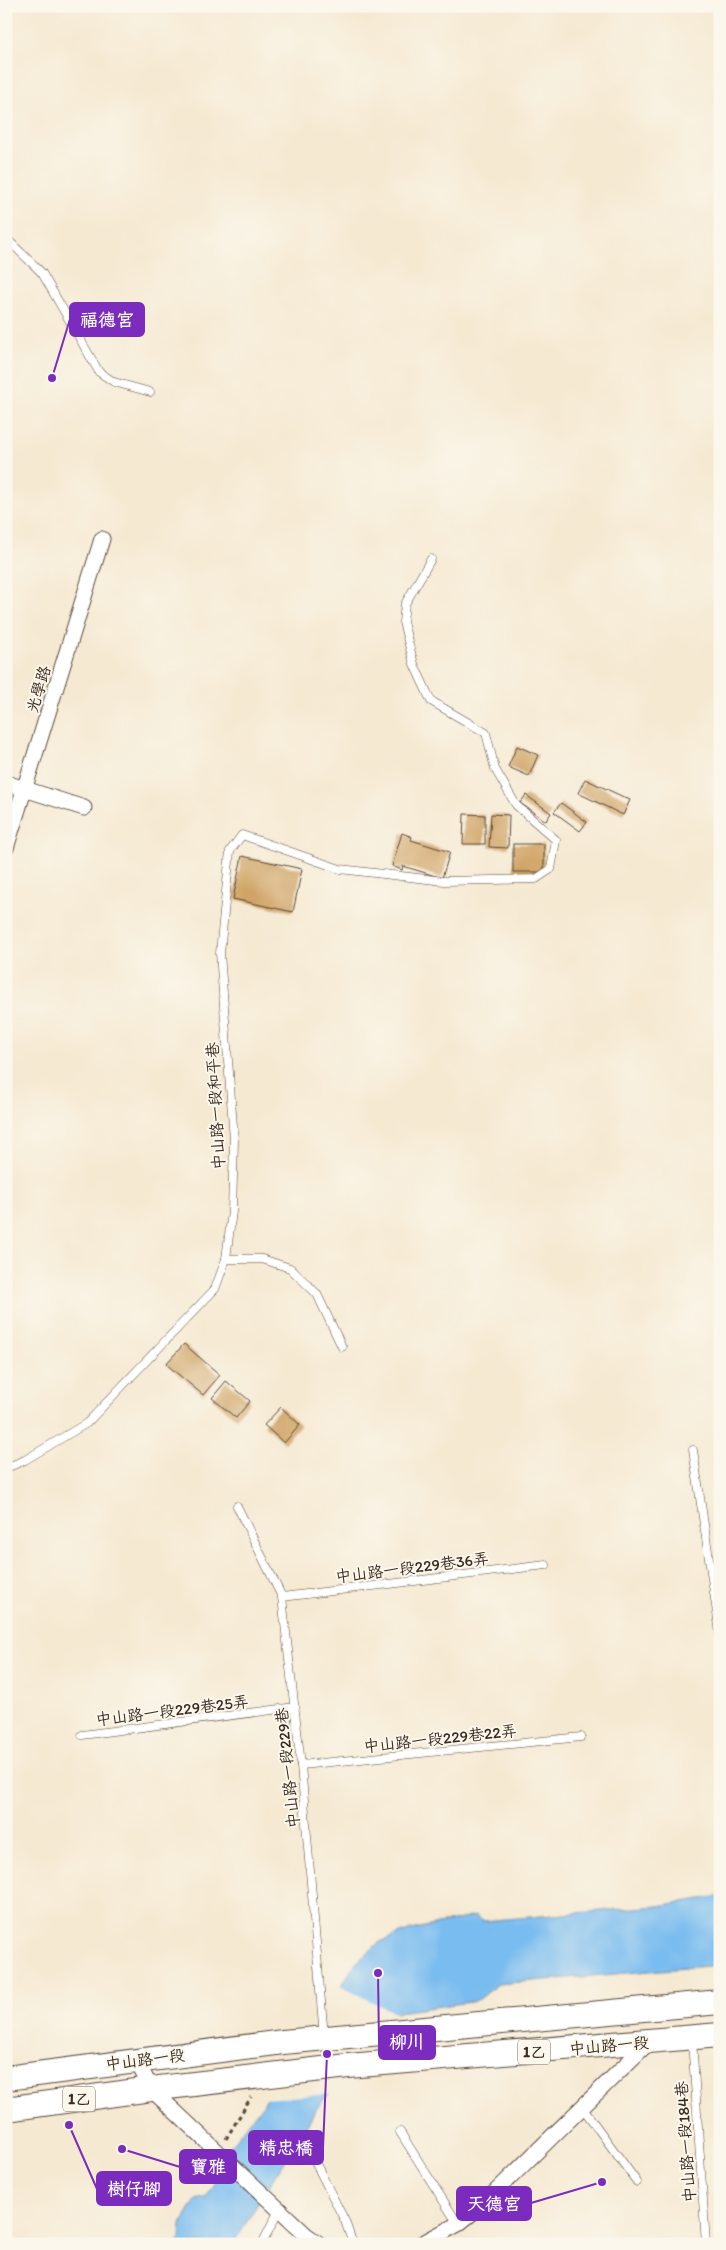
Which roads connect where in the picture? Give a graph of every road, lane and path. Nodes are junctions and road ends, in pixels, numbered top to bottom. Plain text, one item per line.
1 (6, 238) edge
2 (150, 392) dead end
3 (102, 539) dead end
4 (431, 559) dead end
5 (6, 783) edge
6 (26, 789) junction
7 (84, 808) dead end
8 (6, 848) edge
9 (226, 1259) junction
10 (342, 1347) dead end
11 (693, 1450) dead end
12 (6, 1468) edge
13 (237, 1506) dead end
14 (546, 1565) dead end
15 (282, 1597) junction
16 (720, 1633) edge
17 (295, 1707) junction
18 (82, 1735) dead end
19 (581, 1737) dead end
20 (301, 1765) junction
21 (720, 2002) edge
22 (720, 2035) edge
23 (324, 2038) junction
24 (692, 2038) junction
25 (649, 2042) junction
26 (136, 2059) junction
27 (263, 2077) junction
28 (6, 2078) edge
29 (151, 2089) junction
30 (582, 2107) junction
31 (6, 2109) edge
32 (400, 2132) dead end
33 (223, 2154) junction
34 (312, 2156) dead end
35 (637, 2182) dead end
36 (279, 2210) junction
37 (458, 2224) junction
38 (262, 2244) edge
39 (319, 2244) edge
40 (353, 2244) edge
41 (421, 2244) edge
42 (706, 2244) edge

1 - 2 lane
3 - 6 street, 光學路
4 - 9 lane, 中山路一段和平巷
5 - 6 street
6 - 7 street
6 - 8 street, 光學路
9 - 10 lane
9 - 12 lane, 中山路一段和平巷
11 - 16 lane
13 - 15 lane, 中山路一段229巷
14 - 15 lane, 中山路一段229巷36弄
15 - 17 lane, 中山路一段229巷
17 - 18 lane, 中山路一段229巷25弄
17 - 20 lane, 中山路一段229巷
19 - 20 lane, 中山路一段229巷22弄
20 - 23 lane, 中山路一段229巷
21 - 23 main road, 中山路一段 / 1乙
22 - 24 main road, 中山路一段 / 1乙
23 - 26 main road, 中山路一段 / 1乙
24 - 25 main road, 中山路一段 / 1乙
24 - 42 lane, 中山路一段184巷
25 - 27 main road, 中山路一段 / 1乙
25 - 30 street
26 - 28 main road, 中山路一段 / 1乙
26 - 29 street
27 - 29 main road, 中山路一段 / 1乙
27 - 33 path
29 - 31 main road, 1乙
29 - 33 street
30 - 35 lane
30 - 37 street
32 - 37 lane
33 - 36 street
34 - 40 lane
36 - 38 lane
36 - 39 street
37 - 41 street

